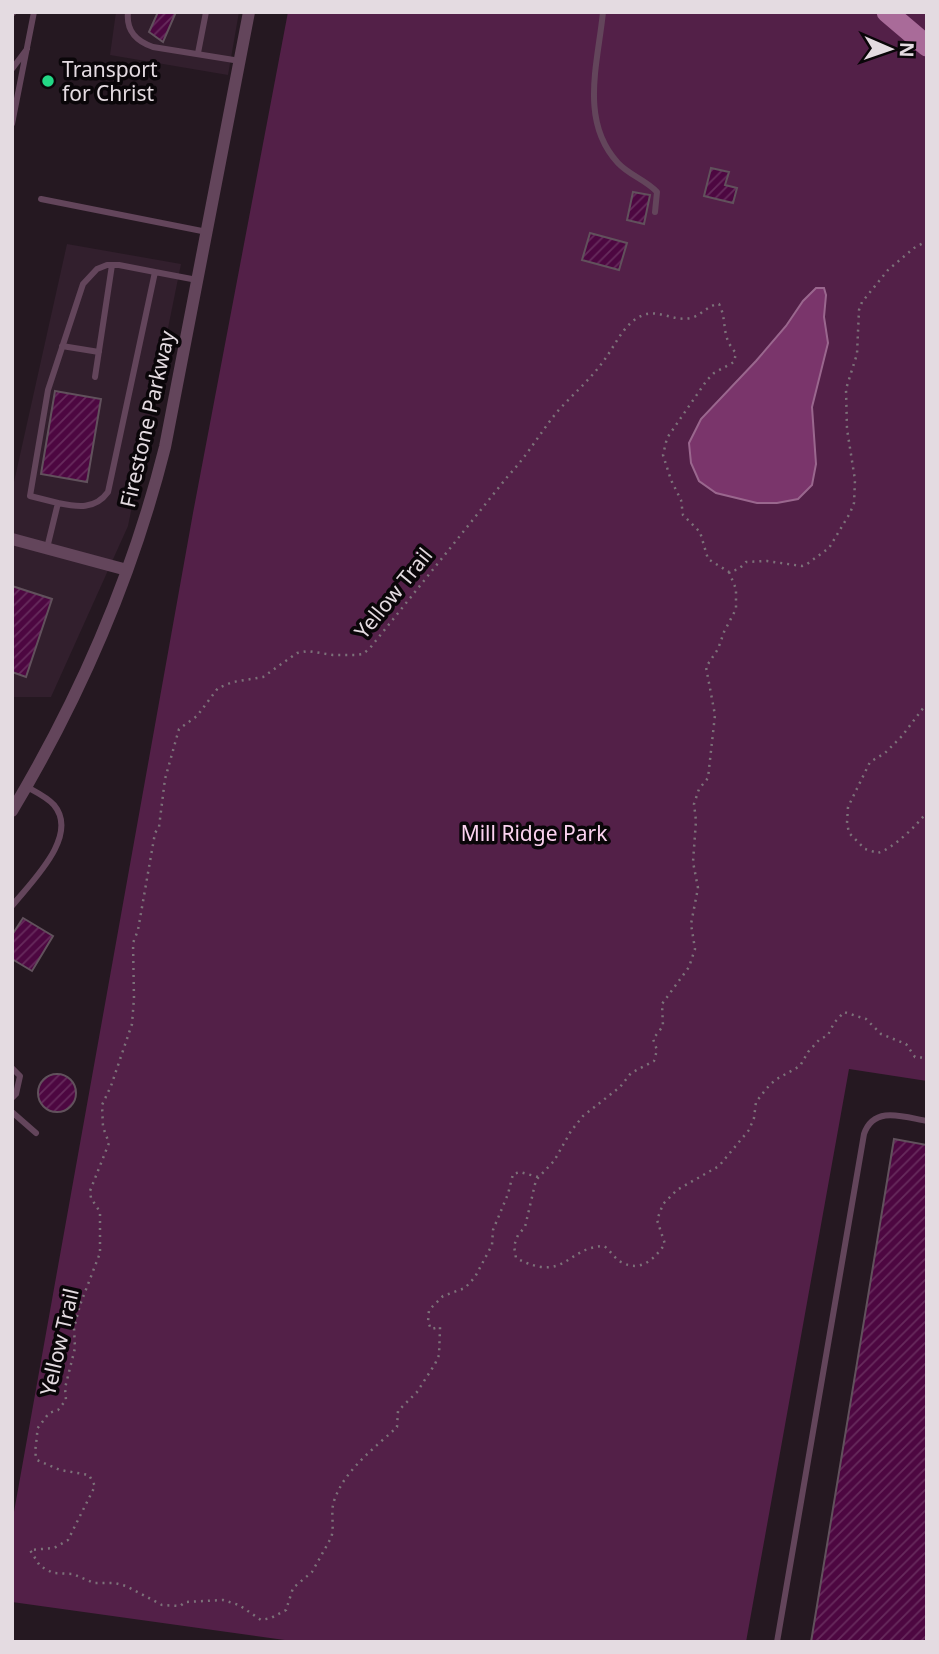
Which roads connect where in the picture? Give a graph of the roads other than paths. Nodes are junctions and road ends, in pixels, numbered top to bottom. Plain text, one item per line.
1 (34, 12) edge
2 (128, 12) edge
3 (206, 12) edge
4 (249, 12) edge
5 (603, 12) edge
6 (887, 12) edge
7 (927, 46) edge
8 (28, 47) junction
9 (198, 53) junction
10 (240, 61) junction
11 (12, 69) edge
12 (12, 124) edge
13 (41, 199) dead end
14 (655, 212) dead end
15 (206, 232) junction
16 (113, 265) junction
17 (155, 272) junction
18 (197, 280) junction
19 (62, 346) junction
20 (99, 352) junction
21 (95, 377) dead end
22 (58, 503) junction
23 (12, 539) edge
24 (47, 548) junction
25 (127, 570) junction
26 (27, 787) junction
27 (12, 811) edge
28 (12, 905) edge
29 (12, 1068) edge
30 (12, 1098) edge
31 (12, 1112) edge
32 (927, 1121) edge
33 (36, 1133) dead end
34 (777, 1642) edge

1 - 8 lane
2 - 9 lane
3 - 9 lane
4 - 10 street, Firestone Parkway
5 - 14 lane
6 - 7 main road
8 - 11 lane
8 - 12 lane
9 - 10 lane
10 - 15 street, Firestone Parkway
13 - 15 lane
15 - 18 street, Firestone Parkway
16 - 17 lane
16 - 19 lane
16 - 20 lane
17 - 18 lane
17 - 22 lane
18 - 25 street, Firestone Parkway
19 - 20 lane
19 - 22 lane
20 - 21 lane
22 - 24 lane
23 - 24 street
24 - 25 street
25 - 26 street, Firestone Parkway
26 - 27 street, Firestone Parkway
26 - 28 lane
29 - 30 lane
31 - 33 lane
32 - 34 lane

